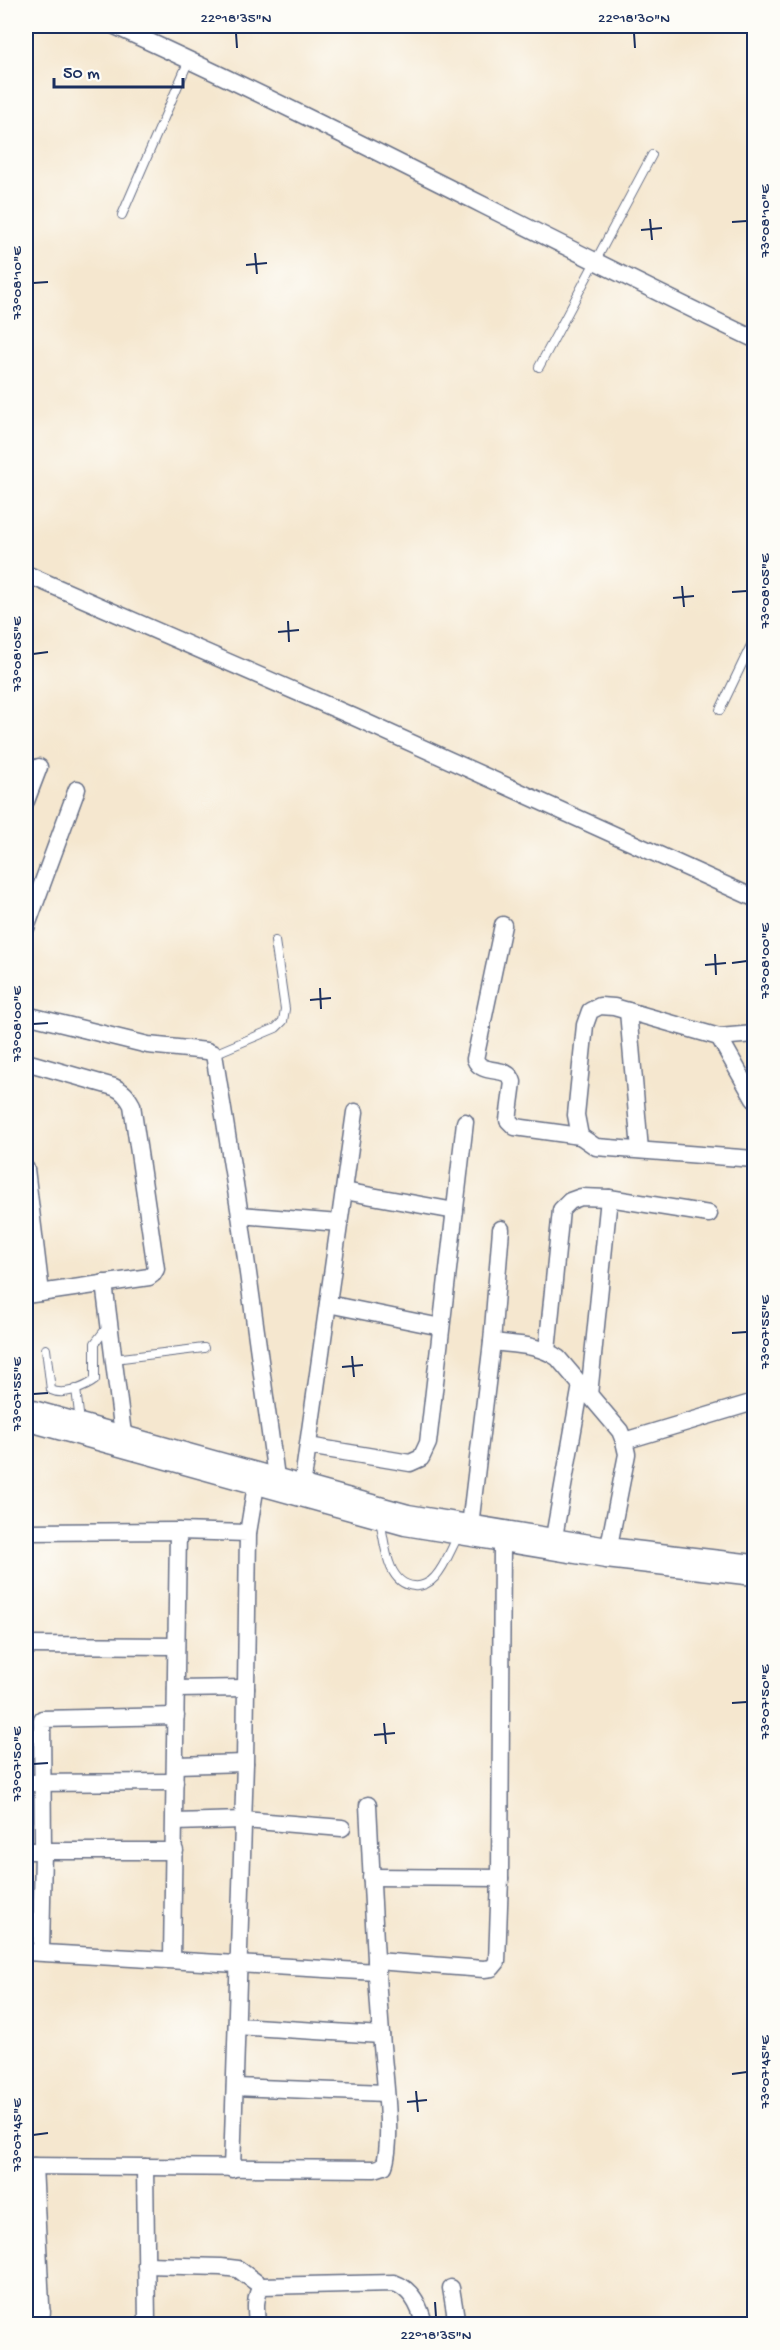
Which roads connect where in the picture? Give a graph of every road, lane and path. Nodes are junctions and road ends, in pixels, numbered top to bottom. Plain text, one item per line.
1 (115, 26) edge
2 (189, 60) junction
3 (652, 155) dead end
4 (122, 215) dead end
5 (595, 262) junction
6 (754, 339) edge
7 (539, 367) dead end
8 (26, 574) edge
9 (754, 639) edge
10 (720, 710) dead end
11 (39, 767) dead end
12 (77, 789) dead end
13 (26, 801) edge
14 (754, 898) edge
15 (503, 925) dead end
16 (26, 928) edge
17 (275, 941) dead end
18 (628, 1011) junction
19 (26, 1016) edge
20 (754, 1034) edge
21 (719, 1037) junction
22 (214, 1054) junction
23 (26, 1062) edge
24 (754, 1098) edge
25 (355, 1112) dead end
26 (465, 1122) dead end
27 (580, 1136) junction
28 (640, 1150) junction
29 (754, 1159) edge
30 (26, 1170) edge
31 (344, 1191) junction
32 (609, 1198) junction
33 (455, 1211) junction
34 (709, 1214) dead end
35 (240, 1215) junction
36 (339, 1223) junction
37 (501, 1229) dead end
38 (104, 1283) junction
39 (33, 1294) edge
40 (328, 1304) junction
41 (109, 1325) junction
42 (441, 1327) junction
43 (492, 1342) junction
44 (204, 1348) dead end
45 (46, 1349) dead end
46 (547, 1351) junction
47 (114, 1359) junction
48 (76, 1389) junction
49 (585, 1390) junction
50 (754, 1402) edge
51 (26, 1407) edge
52 (26, 1422) edge
53 (80, 1422) junction
54 (123, 1434) junction
55 (624, 1441) junction
56 (308, 1446) junction
57 (277, 1483) junction
58 (256, 1485) junction
59 (302, 1490) junction
60 (380, 1520) junction
61 (177, 1531) junction
62 (26, 1532) edge
63 (248, 1533) junction
64 (466, 1533) junction
65 (554, 1537) junction
66 (502, 1543) junction
67 (607, 1553) junction
68 (754, 1564) edge
69 (26, 1645) edge
70 (176, 1646) junction
71 (246, 1688) junction
72 (176, 1689) junction
73 (176, 1716) junction
74 (245, 1763) junction
75 (176, 1765) junction
76 (175, 1782) junction
77 (34, 1783) edge
78 (368, 1804) dead end
79 (243, 1820) junction
80 (175, 1822) junction
81 (342, 1828) dead end
82 (26, 1851) edge
83 (43, 1851) junction
84 (175, 1851) junction
85 (371, 1877) junction
86 (500, 1878) junction
87 (33, 1952) edge
88 (172, 1959) junction
89 (239, 1964) junction
90 (376, 1967) junction
91 (237, 2026) junction
92 (381, 2035) junction
93 (235, 2087) junction
94 (386, 2093) junction
95 (30, 2166) edge
96 (145, 2167) junction
97 (232, 2169) junction
98 (32, 2251) edge
99 (146, 2265) junction
100 (261, 2286) junction
101 (451, 2288) dead end
102 (36, 2317) edge
103 (147, 2325) edge
104 (257, 2325) edge
105 (424, 2325) edge
106 (457, 2325) edge

1 - 2 street
2 - 4 lane
2 - 5 street
3 - 5 lane
5 - 6 street
5 - 7 lane
8 - 14 street
9 - 10 lane
11 - 13 street
12 - 16 street
15 - 27 street
17 - 22 lane
18 - 21 street
18 - 27 street
18 - 28 street
19 - 22 street
20 - 21 street
21 - 24 street
22 - 35 street
23 - 38 street
25 - 31 street
26 - 33 street
27 - 28 street
28 - 29 street
30 - 39 street
31 - 33 street
31 - 36 street
32 - 34 street
32 - 46 street
32 - 49 street
33 - 42 street
35 - 36 street
35 - 57 street
36 - 40 street
37 - 43 street
38 - 39 street
38 - 41 street
40 - 42 street
40 - 56 street
41 - 47 street
41 - 48 lane
42 - 56 street
43 - 46 street
43 - 64 street
44 - 47 lane
45 - 48 lane
46 - 49 street
47 - 54 street
48 - 53 lane
49 - 55 street
49 - 65 street
50 - 55 street
51 - 53 street
52 - 58 street
53 - 54 street
54 - 57 street
55 - 67 street
56 - 59 street
57 - 58 street
57 - 59 street
58 - 63 street
59 - 60 street
59 - 64 street
60 - 64 street
60 - 64 lane
61 - 62 street
61 - 63 street
61 - 70 street
63 - 71 street
64 - 65 street
64 - 66 street
65 - 67 street
66 - 67 street
66 - 86 street
67 - 68 street
69 - 70 street
70 - 72 street
71 - 72 street
71 - 74 street
72 - 73 street
73 - 75 street
73 - 77 street
74 - 75 street
74 - 79 street
75 - 76 street
76 - 77 street
76 - 80 street
77 - 83 street
78 - 85 street
79 - 80 street
79 - 81 street
79 - 89 street
80 - 84 street
82 - 83 street
83 - 84 street
83 - 87 street
84 - 88 street
85 - 86 street
85 - 90 street
86 - 90 street
87 - 88 street
88 - 89 street
89 - 90 street
89 - 91 street
90 - 92 street
91 - 92 street
91 - 93 street
92 - 94 street
93 - 94 street
93 - 97 street
94 - 97 street
95 - 96 street
95 - 98 street
96 - 97 street
96 - 99 street
98 - 102 street
99 - 100 street
99 - 103 street
100 - 104 street
100 - 105 street
101 - 106 street

